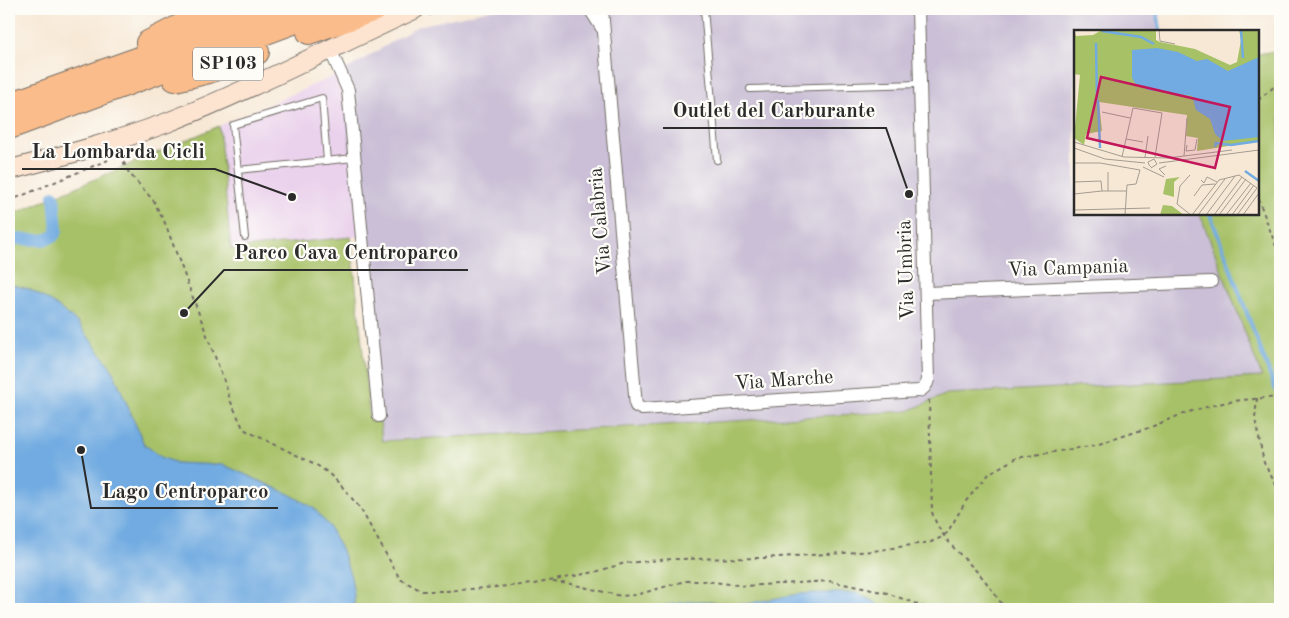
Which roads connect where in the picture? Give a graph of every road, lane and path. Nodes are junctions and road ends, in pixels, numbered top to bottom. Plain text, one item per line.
1 (226, 9) edge
2 (281, 9) edge
3 (328, 9) edge
4 (375, 9) edge
5 (415, 9) edge
6 (590, 9) edge
7 (602, 9) edge
8 (704, 9) edge
9 (918, 9) edge
10 (603, 30) junction
11 (330, 49) junction
12 (1280, 82) edge
13 (920, 84) junction
14 (750, 89) dead end
15 (72, 93) junction
16 (1259, 99) edge
17 (9, 106) edge
18 (9, 127) edge
19 (120, 155) dead end
20 (111, 158) dead end
21 (354, 158) junction
22 (717, 160) dead end
23 (327, 161) junction
24 (9, 170) edge
25 (238, 170) junction
26 (9, 201) edge
27 (1259, 201) edge
28 (245, 237) dead end
29 (1280, 257) edge
30 (1211, 282) dead end
31 (927, 293) junction
32 (928, 380) junction
33 (1280, 397) edge
34 (1257, 398) junction
35 (638, 408) joint
36 (379, 416) dead end
37 (1280, 492) edge
38 (943, 536) junction
39 (549, 582) junction
40 (930, 609) edge
41 (1005, 609) edge

1 - 15 highway, SP103
2 - 15 highway, SP103
3 - 15 highway, SP103
4 - 15 highway, SP103
5 - 11 street
6 - 10 street, Via Calabria
7 - 10 street, Via Calabria
8 - 22 lane
9 - 13 street, Via Umbria
10 - 35 street, Via Calabria
11 - 21 street
11 - 24 street
12 - 16 path
13 - 14 lane
13 - 31 street, Via Umbria
15 - 17 highway, SP103
15 - 18 highway, SP103
19 - 39 path
20 - 26 path
21 - 23 lane
21 - 36 street
23 - 25 lane
23 - 25 lane
25 - 28 lane
27 - 29 path
30 - 31 street, Via Campania
31 - 32 street, Via Umbria
32 - 35 street, Via Marche
32 - 38 path
33 - 34 path
34 - 37 path
34 - 38 path
38 - 39 path
38 - 41 path
39 - 40 path

